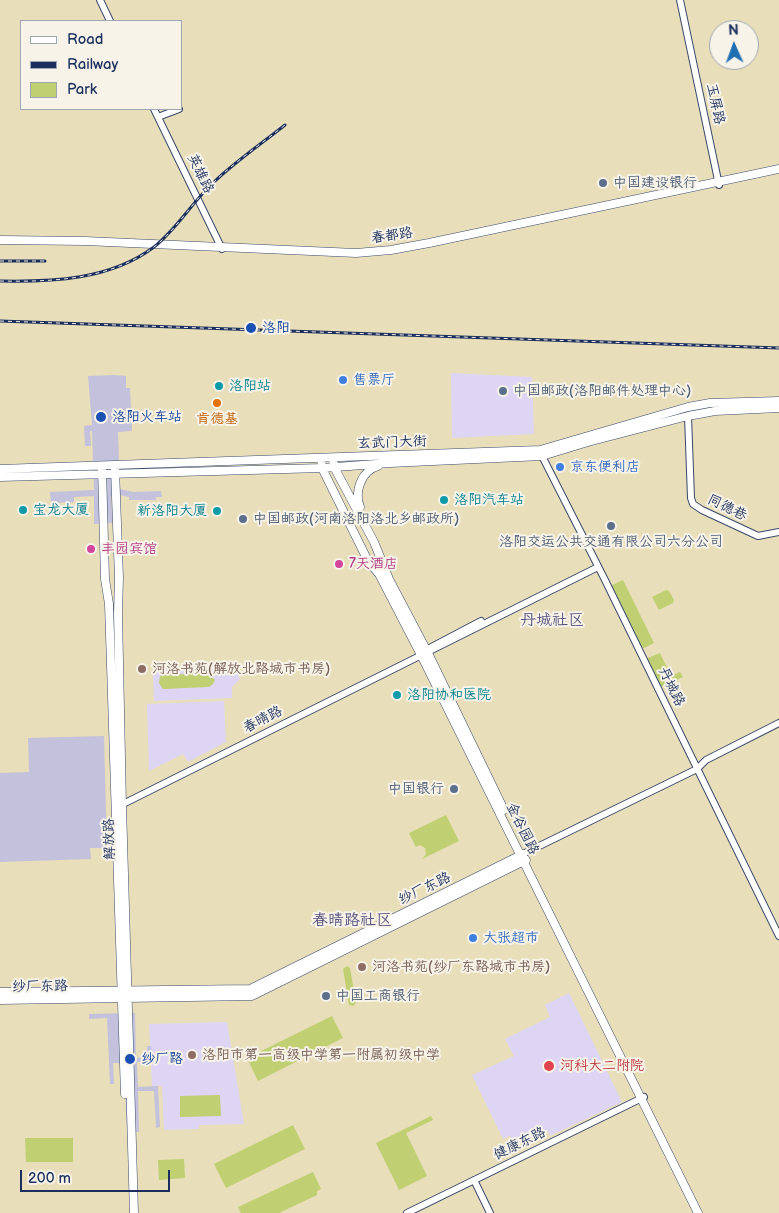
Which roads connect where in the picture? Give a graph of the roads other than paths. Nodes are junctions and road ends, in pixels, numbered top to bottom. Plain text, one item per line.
1 (100, 0) edge
2 (680, 0) edge
3 (110, 20) edge
4 (154, 110) edge
5 (176, 110) edge
6 (158, 117) junction
7 (779, 170) edge
8 (719, 183) junction
9 (0, 242) edge
10 (222, 249) junction
11 (779, 401) edge
12 (779, 408) edge
13 (688, 416) junction
14 (541, 453) junction
15 (321, 458) junction
16 (333, 458) junction
17 (390, 463) junction
18 (334, 467) junction
19 (322, 468) junction
20 (0, 469) edge
21 (102, 469) junction
22 (115, 469) junction
23 (0, 477) edge
24 (368, 528) junction
25 (779, 532) edge
26 (597, 565) junction
27 (425, 652) junction
28 (779, 723) edge
29 (697, 769) junction
30 (119, 806) junction
31 (524, 857) junction
32 (779, 936) edge
33 (0, 992) edge
34 (124, 994) junction
35 (0, 1000) edge
36 (643, 1098) junction
37 (474, 1180) junction
38 (130, 1213) edge
39 (134, 1213) edge
40 (406, 1213) edge
41 (490, 1213) edge
42 (698, 1213) edge
43 (702, 1213) edge

1 - 3 street
2 - 8 street, 玉屏路
4 - 6 street, 英雄路
5 - 6 street
6 - 10 street, 英雄路
7 - 8 main road, 春都路
8 - 10 main road, 春都路
9 - 10 main road, 春都路
11 - 14 main road, 玄武门大街
12 - 13 main road, 玄武门大街
13 - 14 main road, 玄武门大街
13 - 25 street, 同德巷
14 - 16 main road, 玄武门大街
14 - 17 main road, 玄武门大街
14 - 26 street, 丹城路
15 - 16 main road, 玄武门大街
15 - 19 main road, 金谷园路
15 - 22 main road, 玄武门大街
16 - 18 main road, 金谷园路
17 - 18 main road, 玄武门大街
17 - 24 main road
18 - 19 main road, 玄武门大街
18 - 24 main road, 金谷园路
19 - 22 main road, 玄武门大街
19 - 27 main road, 金谷园路
20 - 21 main road, 玄武门大街
21 - 22 main road, 玄武门大街
21 - 23 main road, 玄武门大街
21 - 30 main road, 解放路
22 - 30 main road, 解放路
24 - 27 main road, 金谷园路
26 - 27 street, 春晴路
26 - 29 street, 丹城路
27 - 30 street, 春晴路
27 - 31 main road, 金谷园路
28 - 29 street, 纱厂东路
29 - 31 street, 纱厂东路
29 - 32 street, 丹城路
30 - 34 main road, 解放路
31 - 34 main road, 纱厂东路
31 - 36 main road, 金谷园路
33 - 34 main road, 纱厂东路
34 - 35 main road, 纱厂东路
34 - 38 main road, 解放路
34 - 39 main road, 解放路
36 - 37 street, 健康东路
36 - 42 main road, 金谷园路
36 - 43 main road, 金谷园路
37 - 40 street, 健康东路
37 - 41 street

